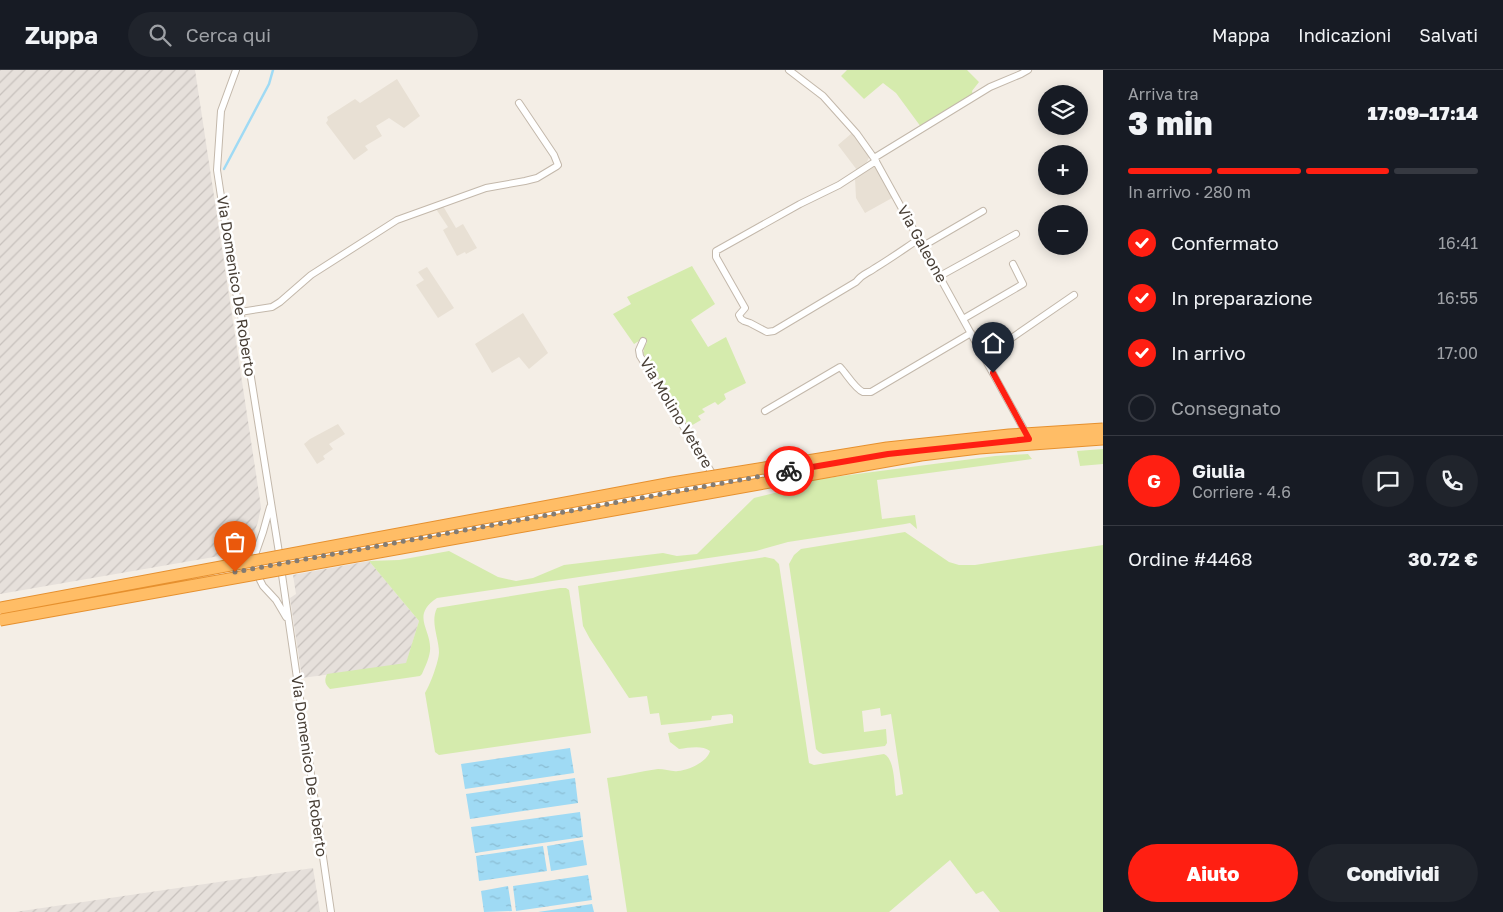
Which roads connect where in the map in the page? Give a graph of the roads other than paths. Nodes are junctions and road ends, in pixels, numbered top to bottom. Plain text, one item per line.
1 (236, 70) edge
2 (789, 70) edge
3 (1028, 70) edge
4 (519, 102) dead end
5 (875, 159) junction
6 (983, 211) dead end
7 (1016, 234) dead end
8 (921, 243) junction
9 (1013, 264) dead end
10 (940, 276) junction
11 (1074, 295) dead end
12 (240, 312) junction
13 (963, 319) junction
14 (971, 333) junction
15 (643, 341) dead end
16 (984, 357) junction
17 (765, 411) dead end
18 (1103, 421) edge
19 (1103, 429) edge
20 (1103, 434) edge
21 (1009, 435) junction
22 (1029, 439) junction
23 (1103, 439) edge
24 (718, 484) junction
25 (271, 504) junction
26 (280, 564) junction
27 (254, 568) junction
28 (0, 608) edge
29 (0, 613) edge
30 (0, 620) edge
31 (288, 620) junction
32 (331, 912) edge

1 - 12 street, Via Domenico De Roberto
2 - 5 street, Via Galeone
3 - 5 street
4 - 12 street
5 - 8 street, Via Galeone
5 - 8 street
6 - 8 street
7 - 10 street
8 - 10 street, Via Galeone
9 - 13 street
10 - 13 street, Via Galeone
11 - 16 street
12 - 25 street, Via Domenico De Roberto
13 - 14 street, Via Galeone
14 - 16 street, Via Galeone
14 - 17 street
15 - 24 street, Via Molino Vetere
16 - 22 street, Via Galeone
18 - 21 highway, bridge
19 - 21 highway, bridge
20 - 22 street
21 - 28 highway, bridge
22 - 24 street
23 - 30 highway, bridge
24 - 26 street
25 - 26 street, Via Domenico De Roberto
25 - 27 street, Via Domenico De Roberto
26 - 27 street
26 - 31 street, Via Domenico De Roberto
27 - 29 street
27 - 31 street, Via Domenico De Roberto
31 - 32 street, Via Domenico De Roberto

